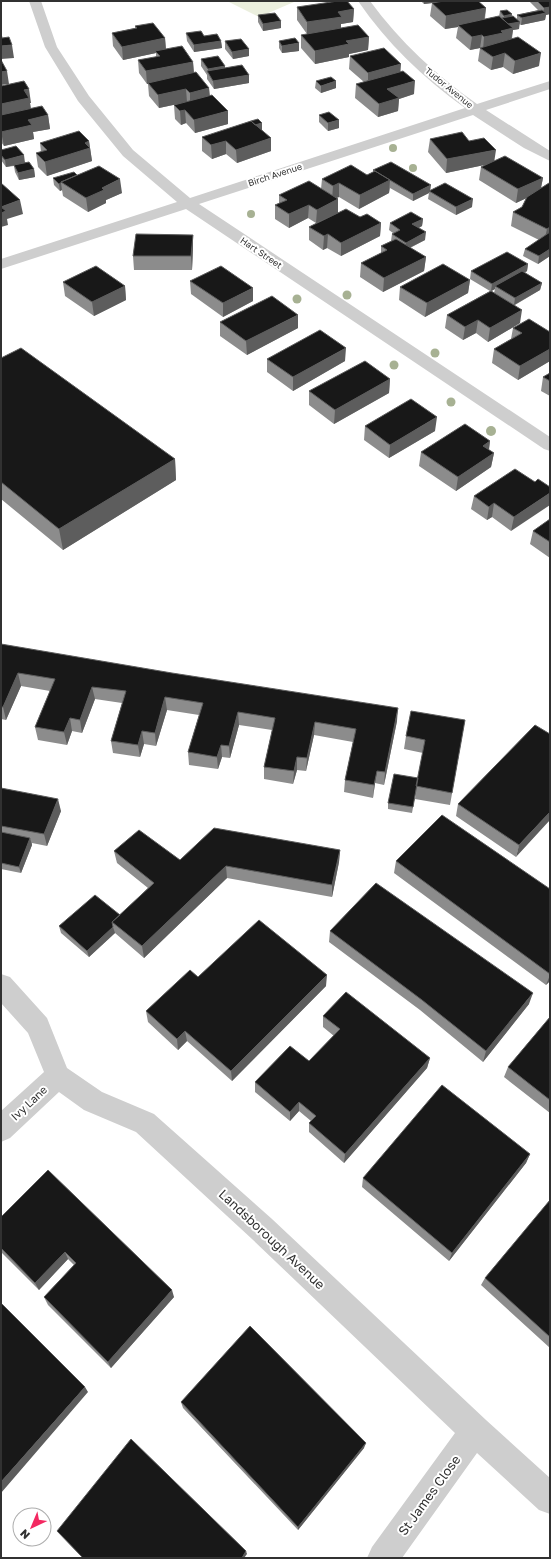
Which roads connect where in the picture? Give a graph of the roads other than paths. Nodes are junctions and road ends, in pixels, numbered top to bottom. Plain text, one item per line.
1 (35, 1) edge
2 (364, 1) edge
3 (550, 85) edge
4 (476, 109) junction
5 (550, 157) edge
6 (187, 203) junction
7 (1, 264) edge
8 (550, 445) edge
9 (1, 986) edge
10 (58, 1076) junction
11 (1, 1129) edge
12 (475, 1431) junction
13 (550, 1499) edge
14 (383, 1558) edge

1 - 6 street, Hart Street
2 - 4 street, Tudor Avenue
3 - 4 street, Birch Avenue
4 - 5 street, Tudor Avenue
4 - 6 street, Birch Avenue
6 - 7 street, Birch Avenue
6 - 8 street, Hart Street
9 - 10 street
10 - 11 street, Ivy Lane
10 - 12 street, Landsborough Avenue
12 - 13 street, Landsborough Avenue
12 - 14 street, St James Close

